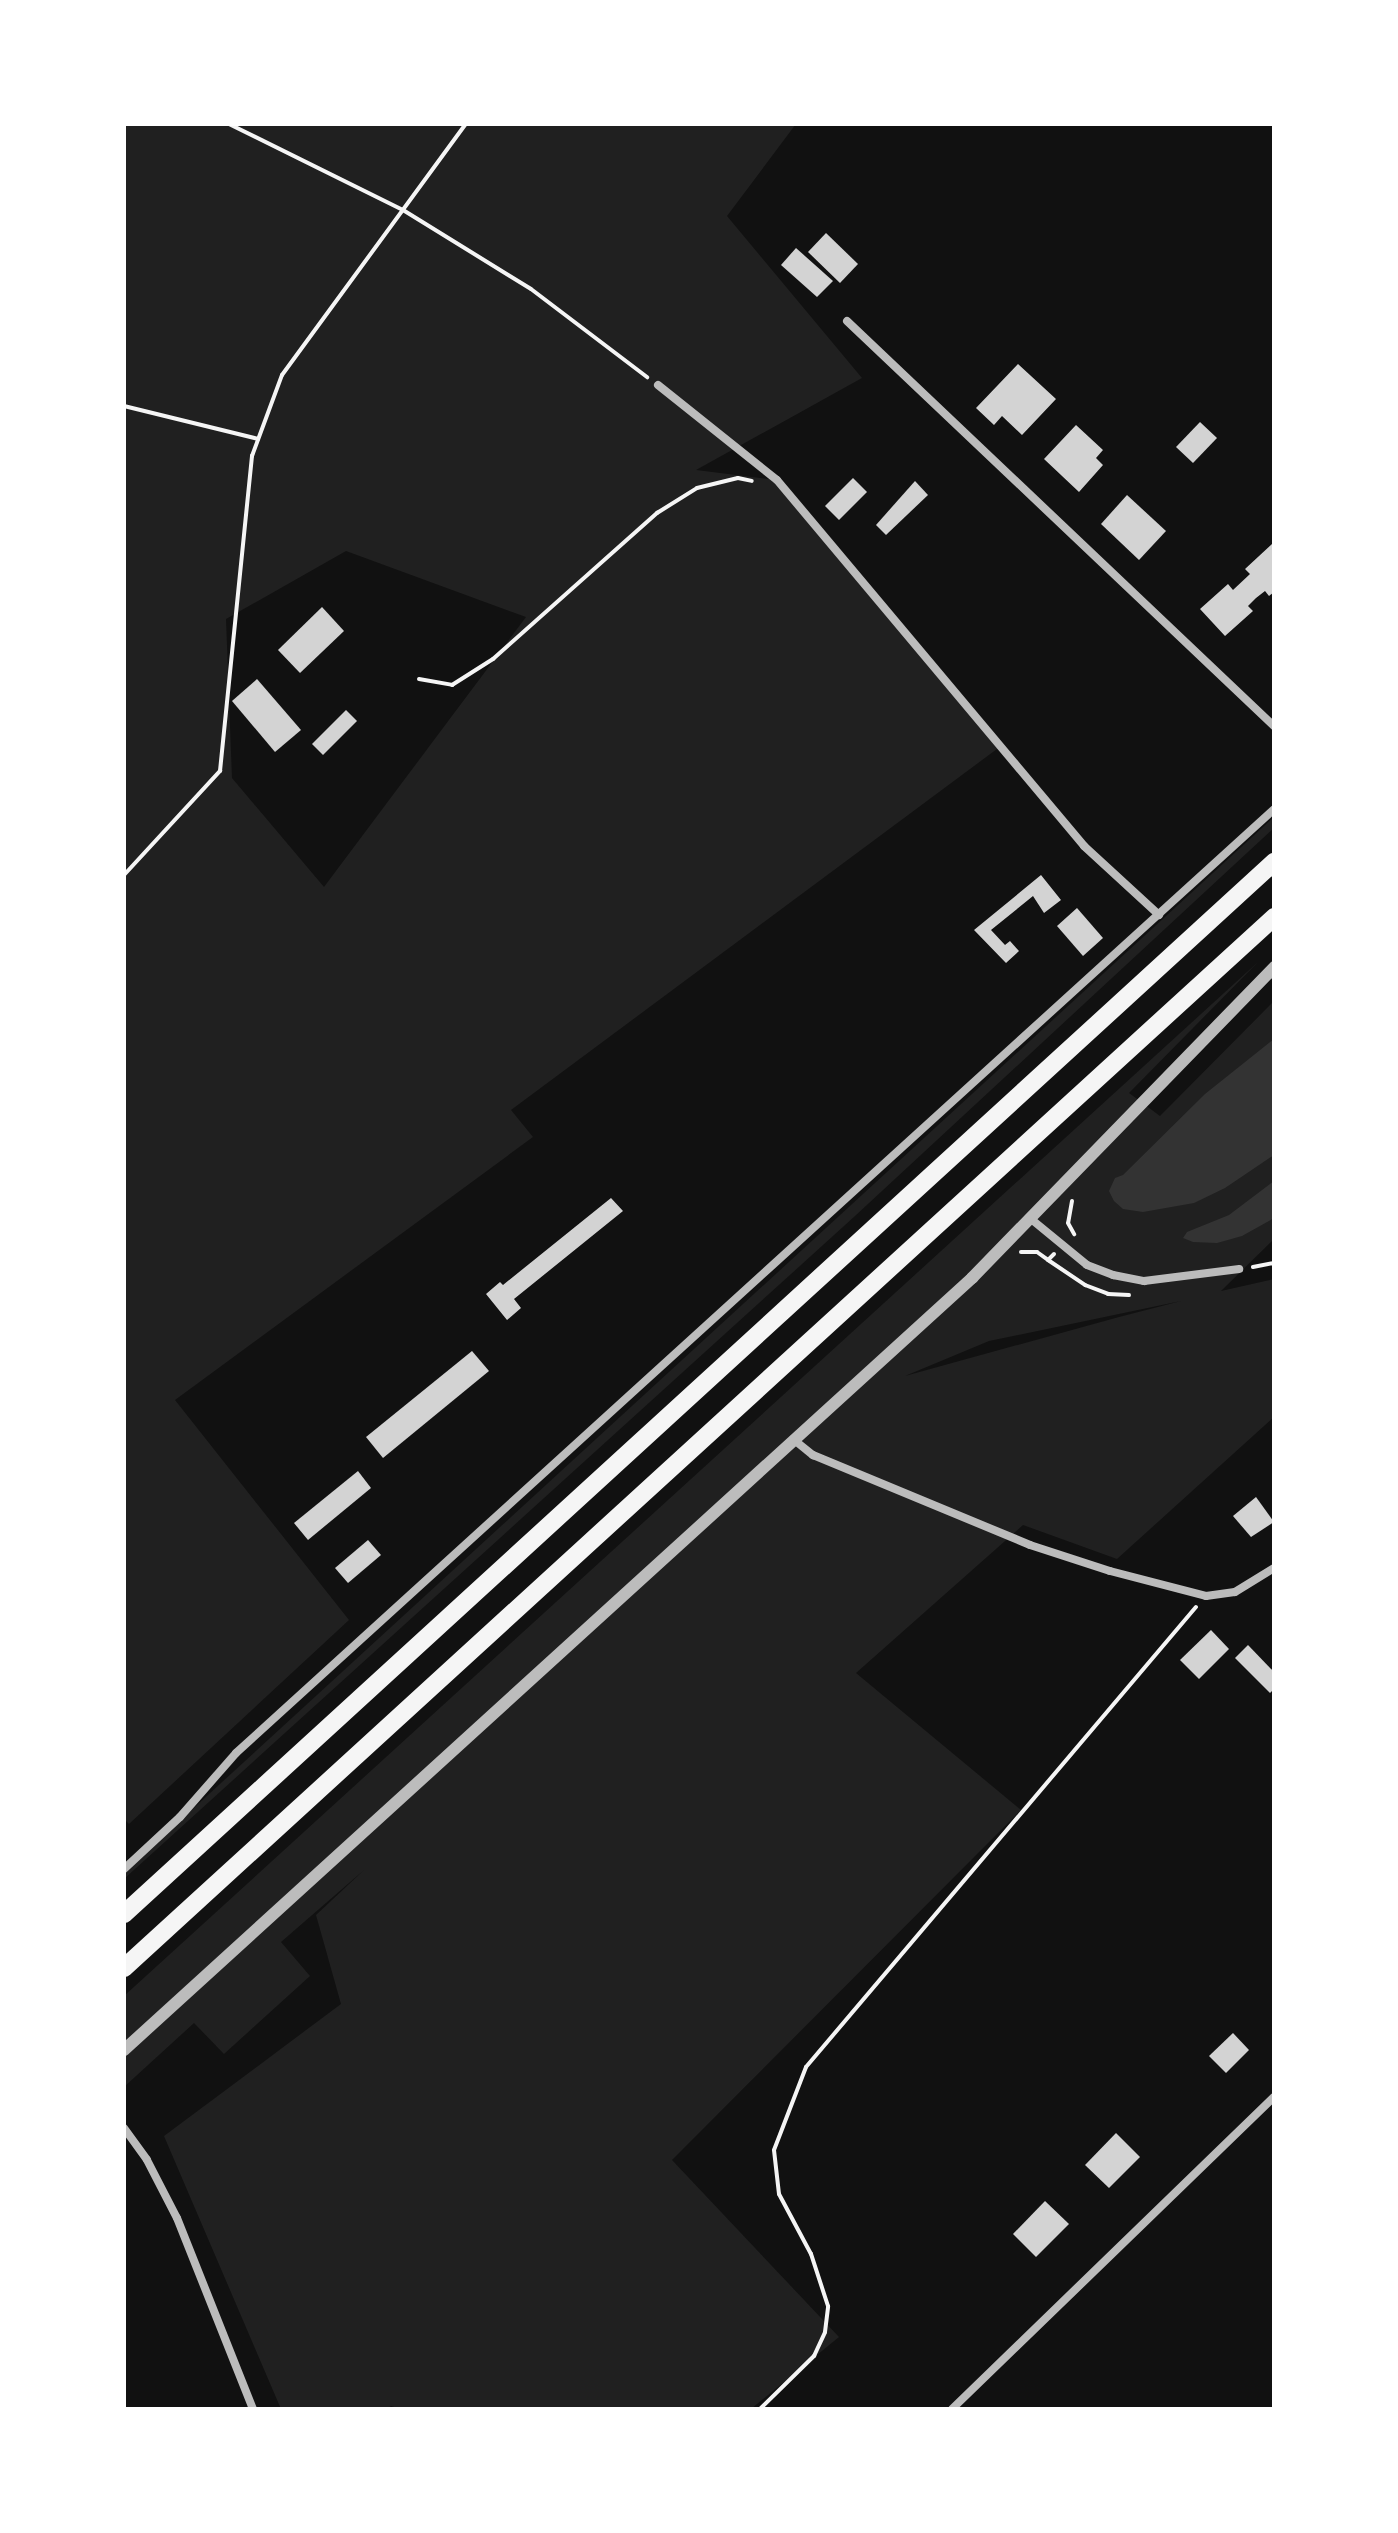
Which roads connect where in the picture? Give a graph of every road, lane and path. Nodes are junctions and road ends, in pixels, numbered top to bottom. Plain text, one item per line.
1 (229, 124) edge
2 (466, 124) edge
3 (403, 210) junction
4 (847, 321) dead end
5 (658, 385) joint
6 (124, 406) edge
7 (258, 439) junction
8 (785, 491) junction
9 (419, 679) dead end
10 (1274, 726) edge
11 (1274, 809) edge
12 (1274, 862) edge
13 (124, 875) edge
14 (1159, 915) junction
15 (1274, 917) edge
16 (1274, 967) edge
17 (1075, 1194) dead end
18 (1031, 1219) junction
19 (1061, 1247) junction
20 (1274, 1263) edge
21 (1239, 1269) joint
22 (1141, 1296) dead end
23 (793, 1439) junction
24 (1274, 1568) edge
25 (1206, 1596) junction
26 (124, 1869) edge
27 (124, 1914) edge
28 (124, 1968) edge
29 (124, 2050) edge
30 (1274, 2097) edge
31 (124, 2128) edge
32 (253, 2409) edge
33 (760, 2409) edge
34 (952, 2409) edge

1 - 3 path
2 - 3 path
3 - 5 path
3 - 7 path
4 - 10 street
5 - 8 street
6 - 7 path
7 - 13 path
8 - 9 path
8 - 14 street
11 - 14 street
12 - 27 highway
14 - 26 street
15 - 28 highway
16 - 18 street
17 - 19 path
18 - 19 street
18 - 23 street
19 - 21 street
19 - 22 path
20 - 21 path
23 - 25 street
23 - 29 street
24 - 25 street
25 - 33 path
30 - 34 street
31 - 32 street

